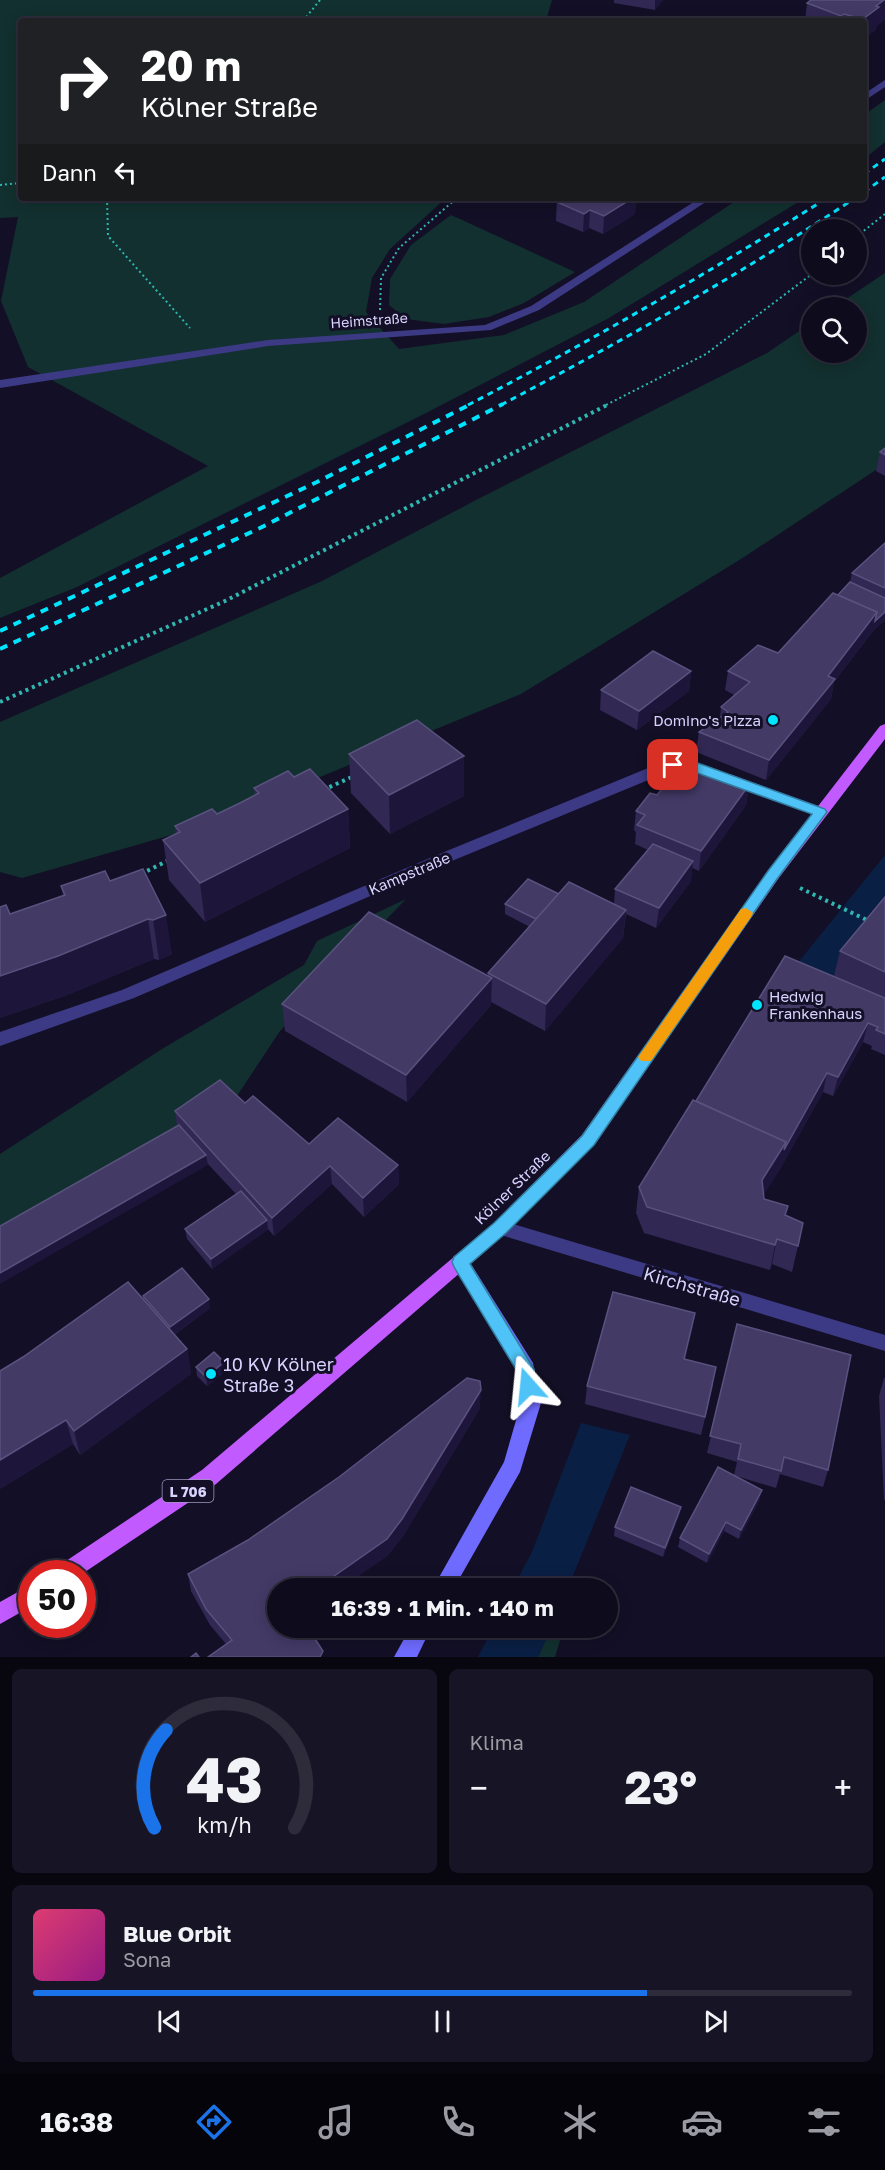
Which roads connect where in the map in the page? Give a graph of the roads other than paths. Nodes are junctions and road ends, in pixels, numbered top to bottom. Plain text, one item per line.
1 (885, 83) edge
2 (867, 96) edge
3 (702, 201) edge
4 (0, 384) edge
5 (885, 729) edge
6 (820, 812) junction
7 (0, 1039) edge
8 (500, 1228) junction
9 (460, 1262) junction
10 (885, 1343) edge
11 (85, 1560) edge
12 (449, 1578) edge
13 (18, 1603) edge
14 (0, 1614) edge
15 (416, 1638) edge
16 (405, 1657) edge

1 - 2 street
3 - 4 street, Heimstraße
5 - 6 main road, Kölner Straße
6 - 7 street, Kampstraße
6 - 8 main road, Kölner Straße
8 - 9 main road, Kölner Straße
8 - 10 street, Kirchstraße
9 - 11 main road, Kölner Straße / L 706
9 - 12 main road
13 - 14 main road
15 - 16 main road

